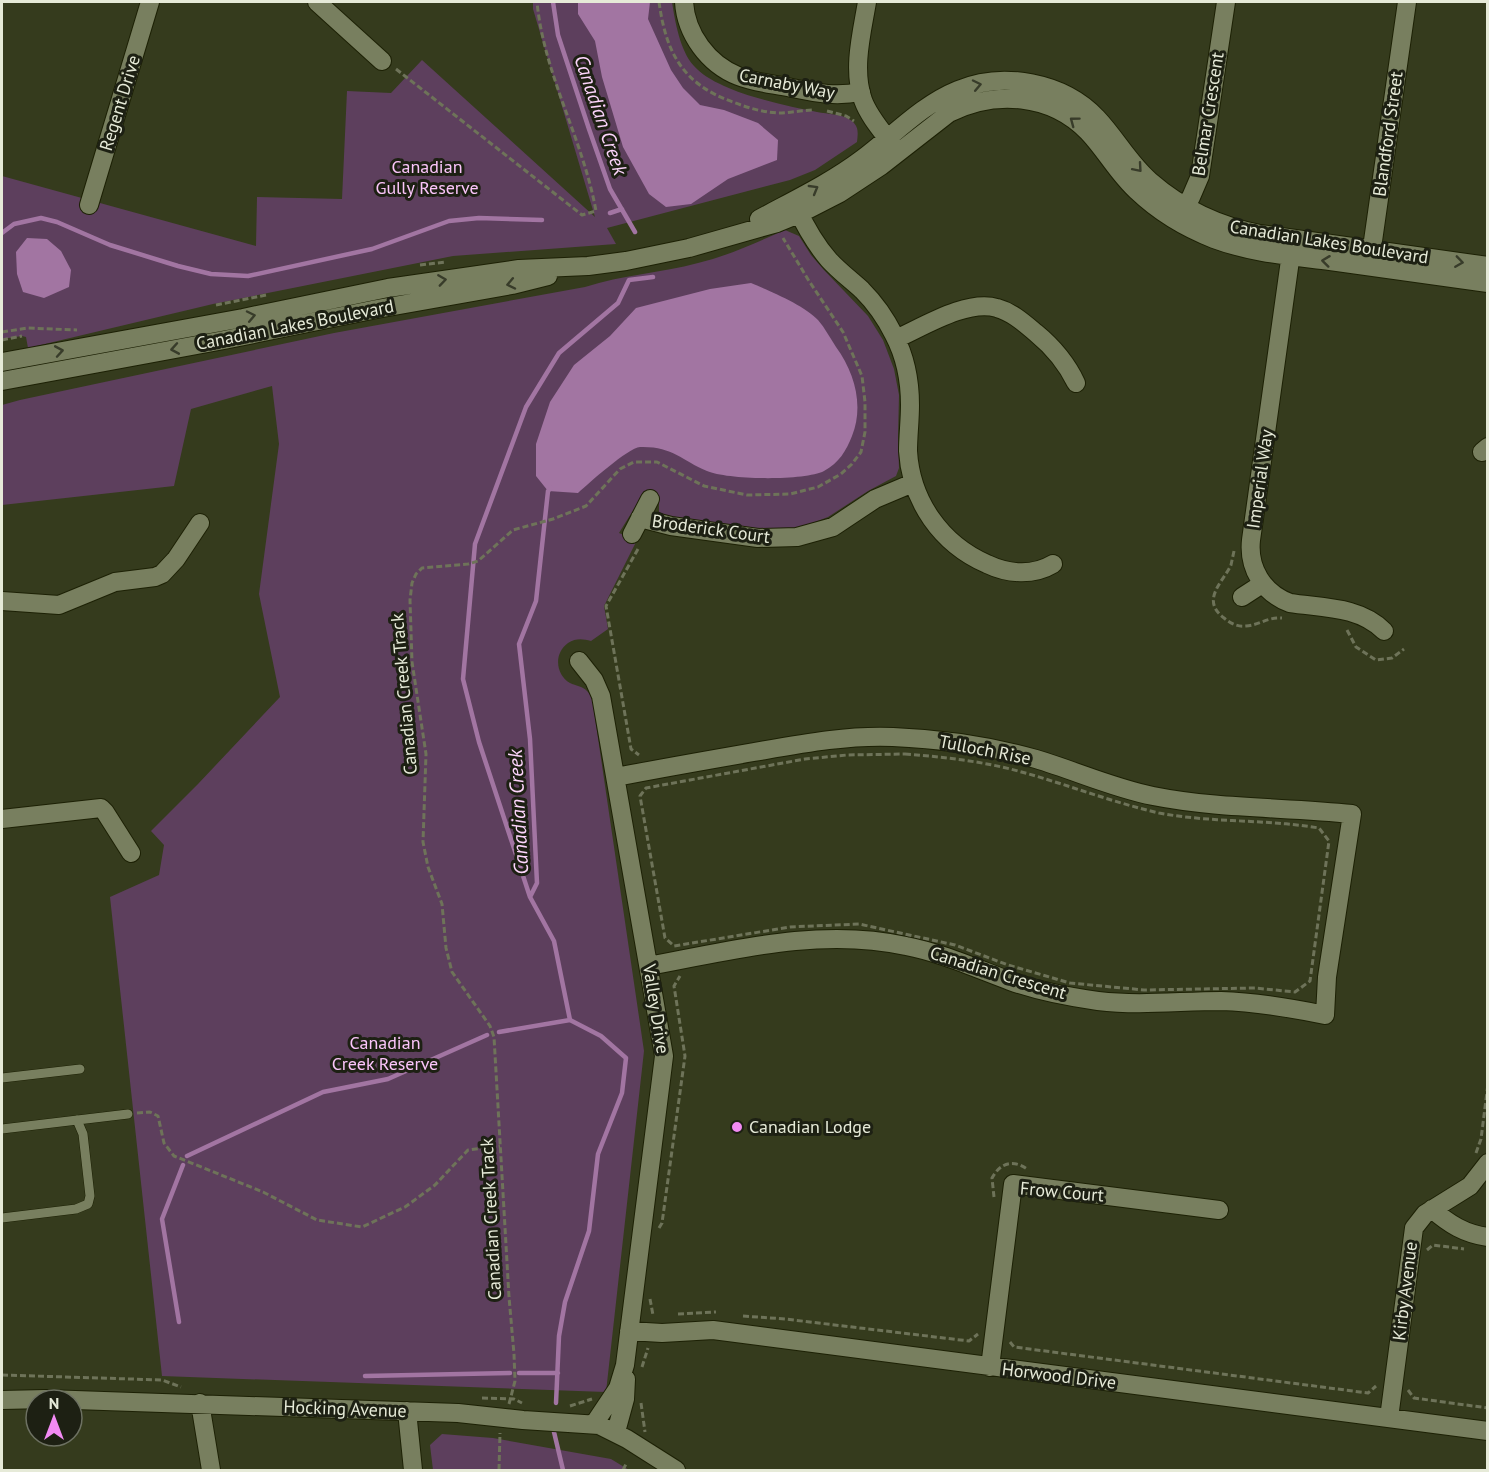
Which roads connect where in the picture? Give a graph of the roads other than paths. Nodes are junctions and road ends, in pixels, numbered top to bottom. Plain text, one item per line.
1 (150, 2) edge
2 (317, 2) edge
3 (684, 2) edge
4 (867, 2) edge
5 (1226, 2) edge
6 (1407, 2) edge
7 (382, 61) road end
8 (861, 92) junction
9 (893, 146) junction
10 (89, 205) dead end
11 (796, 208) junction
12 (1180, 213) junction
13 (726, 237) junction
14 (1292, 247) junction
15 (1371, 258) junction
16 (588, 266) junction
17 (1488, 266) edge
18 (1488, 283) edge
19 (896, 339) junction
20 (2, 362) edge
21 (2, 381) edge
22 (1076, 383) dead end
23 (913, 483) junction
24 (650, 499) dead end
25 (200, 523) dead end
26 (1053, 564) dead end
27 (1263, 584) junction
28 (1242, 597) dead end
29 (2, 601) edge
30 (1384, 631) dead end
31 (579, 661) dead end
32 (616, 777) junction
33 (1352, 814) joint
34 (2, 819) edge
35 (131, 853) dead end
36 (649, 966) junction
37 (80, 1069) dead end
38 (2, 1078) edge
39 (128, 1114) road end
40 (77, 1120) junction
41 (2, 1129) edge
42 (1481, 1159) edge
43 (1432, 1209) junction
44 (1219, 1210) dead end
45 (2, 1218) edge
46 (1488, 1236) edge
47 (629, 1331) junction
48 (625, 1365) junction
49 (990, 1367) junction
50 (2, 1400) edge
51 (200, 1403) junction
52 (407, 1411) junction
53 (1389, 1418) junction
54 (594, 1424) junction
55 (1488, 1431) edge
56 (616, 1432) junction
57 (211, 1470) edge
58 (413, 1470) edge
59 (676, 1470) edge

1 - 10 street, Regent Drive
2 - 7 street
3 - 8 street, Carnaby Way
4 - 8 street
5 - 12 street, Belmar Crescent
6 - 15 street, Blandford Street
8 - 9 street
9 - 11 street, Canadian Lakes Boulevard
9 - 12 street, Canadian Lakes Boulevard
11 - 13 street, Canadian Lakes Boulevard
11 - 13 street, Canadian Lakes Boulevard
11 - 19 street
12 - 14 street, Canadian Lakes Boulevard
13 - 16 street, Canadian Lakes Boulevard
14 - 15 street, Canadian Lakes Boulevard
14 - 27 street, Imperial Way
15 -> 17 street, Canadian Lakes Boulevard
15 - 18 street, Canadian Lakes Boulevard
20 -> 16 street, Canadian Lakes Boulevard
16 -> 21 street, Canadian Lakes Boulevard
19 - 22 street
19 - 23 street
23 - 24 street, Broderick Court
23 - 26 street
25 - 29 street
27 - 28 street
27 - 30 street
31 - 32 street, Valley Drive
32 - 33 street, Tulloch Rise
32 - 36 street, Valley Drive
33 - 36 street, Canadian Crescent
34 - 35 street
36 - 47 street, Valley Drive
37 - 38 lane
39 - 40 lane
40 - 41 lane
40 - 45 lane
42 - 43 street, Kirby Avenue
43 - 46 street
43 - 53 street, Kirby Avenue
44 - 49 street, Frow Court
47 - 48 street, Valley Drive
47 - 49 street, Horwood Drive
48 - 54 street, Valley Drive
48 - 56 street, Valley Drive
49 - 53 street, Horwood Drive
50 - 51 street, Hocking Avenue
51 - 52 street, Hocking Avenue
51 - 57 street
52 - 54 street, Hocking Avenue
52 - 58 street
53 - 55 street, Horwood Drive
54 - 56 street, Hocking Avenue
56 - 59 street, Hocking Avenue

